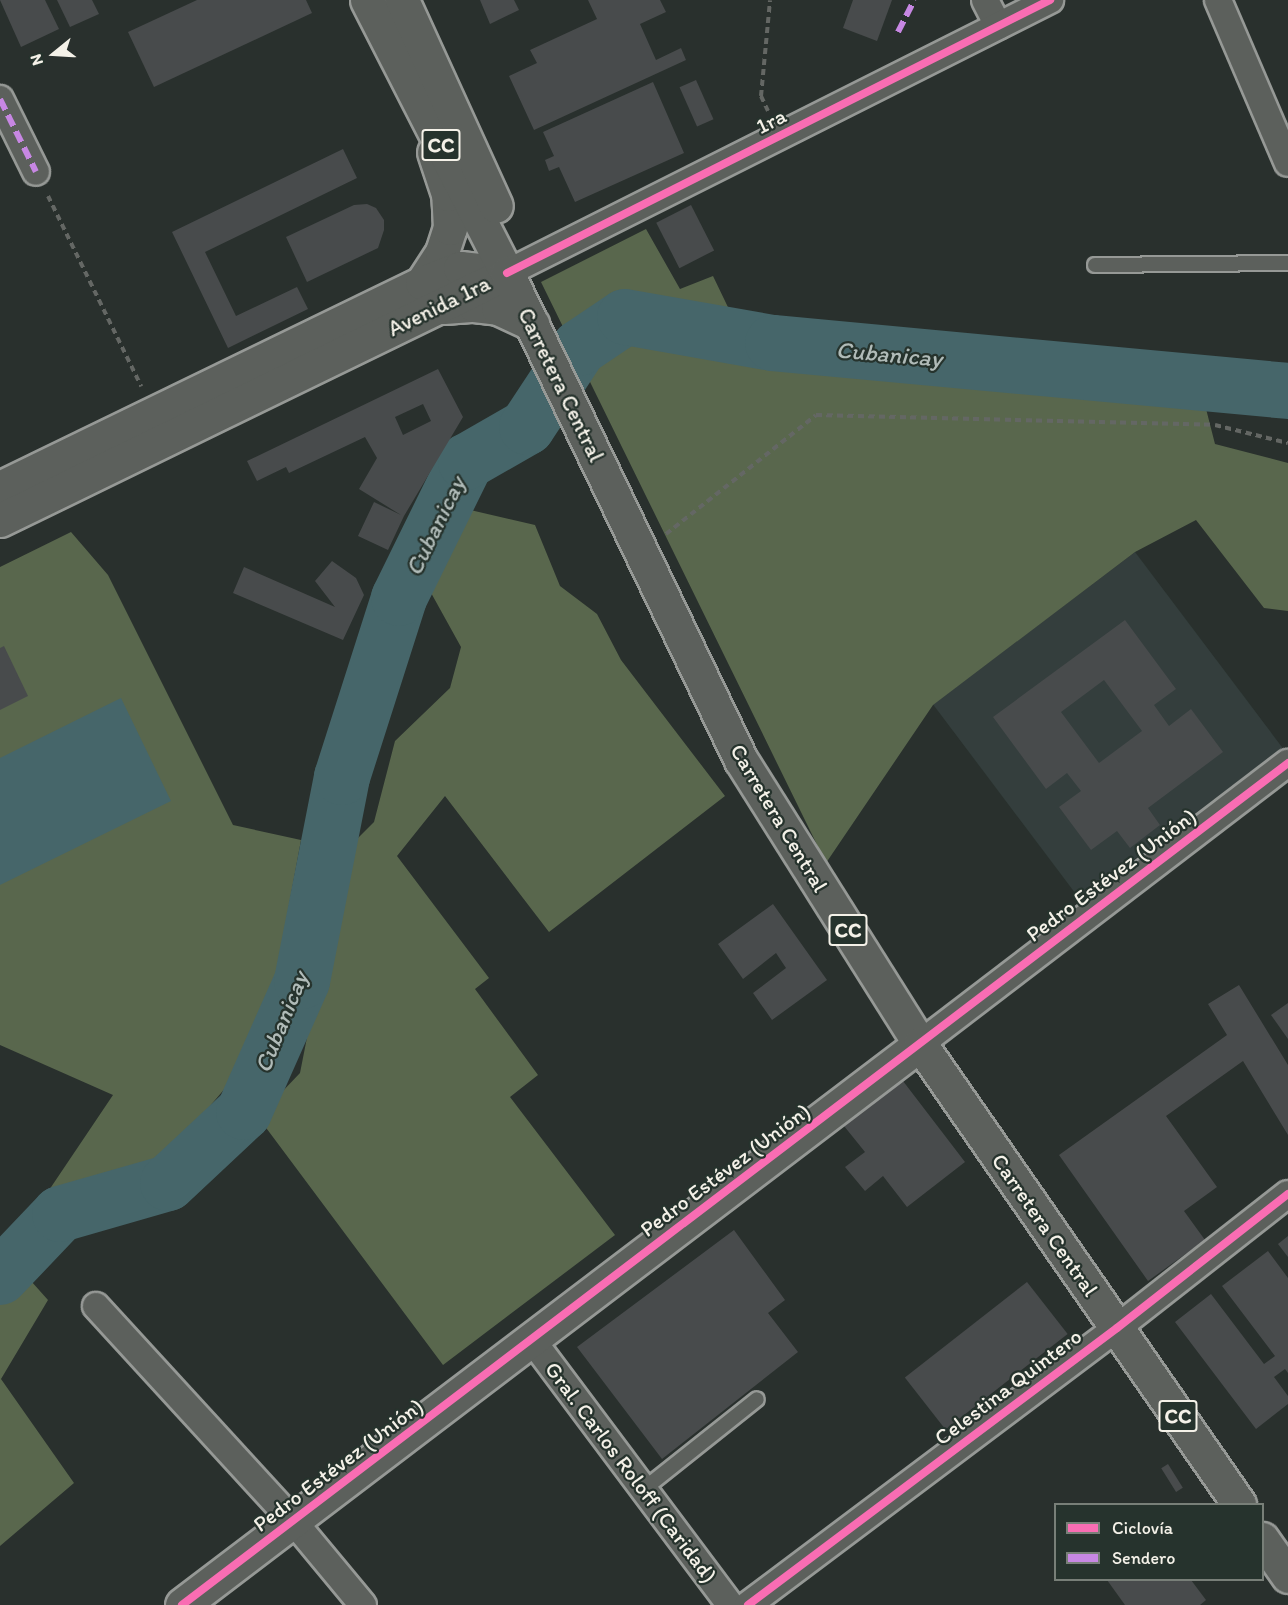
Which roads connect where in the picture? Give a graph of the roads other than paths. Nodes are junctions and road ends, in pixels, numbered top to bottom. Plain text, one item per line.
1 (986, 0) edge
2 (1050, 0) edge
3 (1218, 0) edge
4 (387, 6) edge
5 (998, 26) junction
6 (0, 99) edge
7 (1288, 163) edge
8 (36, 172) road end
9 (1288, 263) edge
10 (1095, 265) dead end
11 (507, 273) junction
12 (429, 295) junction
13 (532, 324) junction
14 (0, 488) edge
15 (0, 520) edge
16 (1288, 763) edge
17 (920, 1044) junction
18 (1288, 1194) edge
19 (96, 1306) dead end
20 (1117, 1328) junction
21 (532, 1340) junction
22 (757, 1399) dead end
23 (644, 1489) junction
24 (1238, 1503) edge
25 (294, 1522) junction
26 (1264, 1540) edge
27 (1288, 1576) edge
28 (182, 1605) edge
29 (363, 1605) edge
30 (730, 1605) edge
31 (748, 1605) edge

1 - 5 street
2 - 5 street, 1ra
3 - 7 street
4 - 11 main road, Carretera Central / CC
4 - 12 main road
5 - 11 street, 1ra
6 - 8 street
9 - 10 lane
11 - 12 main road, Avenida 1ra
11 - 13 main road, Carretera Central / CC
12 - 13 main road
12 - 14 main road, Avenida 1ra
12 - 15 main road, Avenida 1ra
13 - 17 main road, Carretera Central / CC
16 - 17 street, Pedro Estévez (Unión)
17 - 20 main road, Carretera Central / CC
17 - 21 main road, Pedro Estévez (Unión)
18 - 20 street, Celestina Quintero
19 - 25 street
20 - 24 main road, Carretera Central / CC
20 - 31 street, Celestina Quintero
21 - 23 street, Gral. Carlos Roloff (Caridad)
21 - 25 main road, Pedro Estévez (Unión)
22 - 23 lane
23 - 30 street, Gral. Carlos Roloff (Caridad)
25 - 28 main road, Pedro Estévez (Unión)
25 - 29 street
26 - 27 main road

